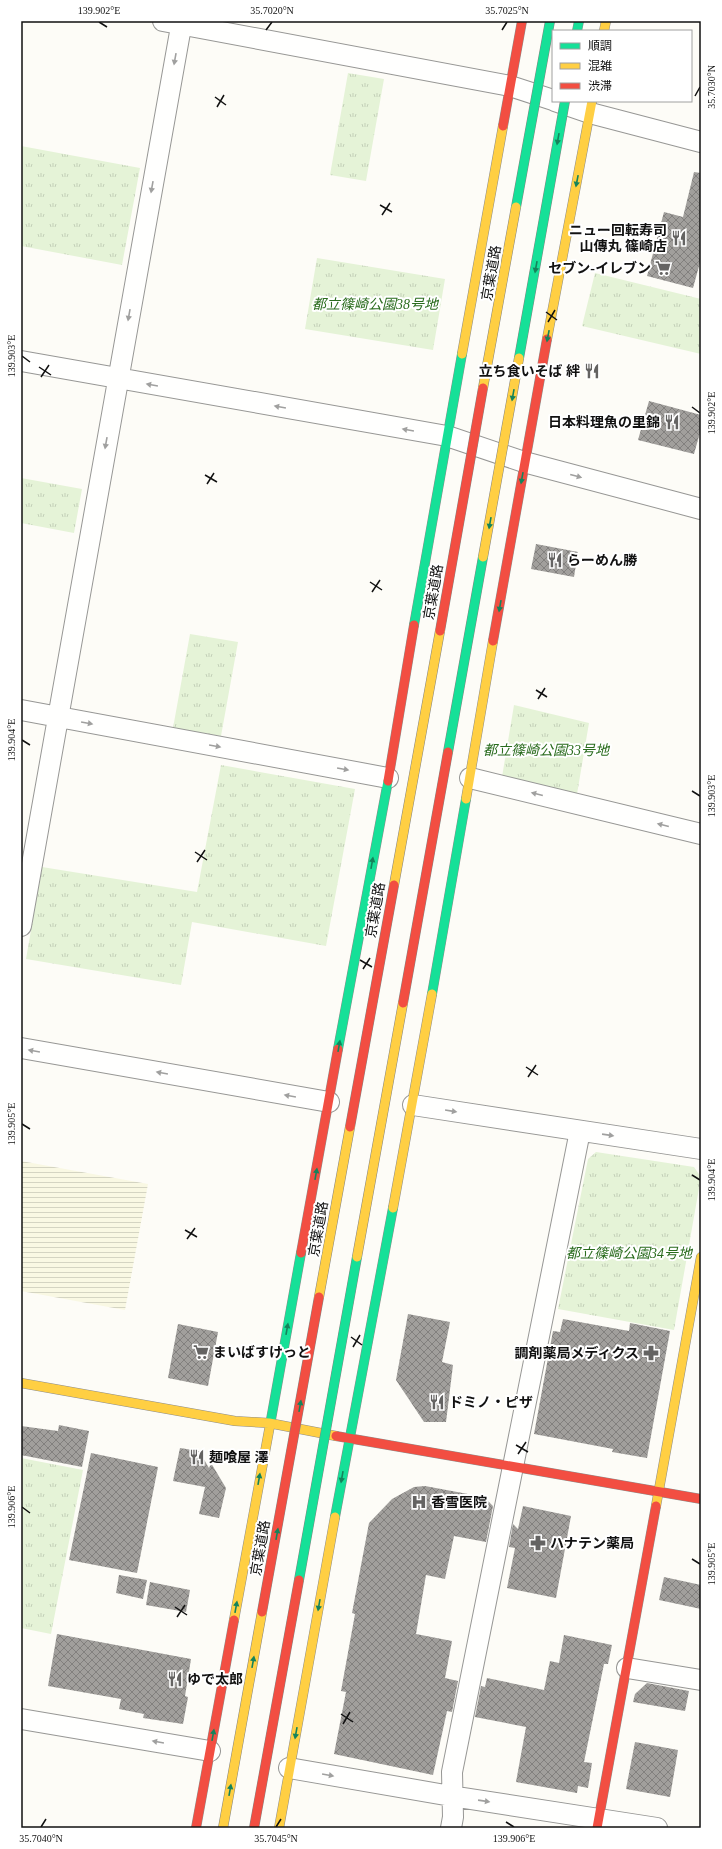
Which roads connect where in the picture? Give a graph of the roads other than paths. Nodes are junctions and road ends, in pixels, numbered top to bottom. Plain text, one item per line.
1 (522, 21) edge
2 (550, 21) edge
3 (175, 22) edge
4 (510, 86) junction
5 (552, 100) edge
6 (560, 102) edge
7 (565, 102) edge
8 (591, 107) edge
9 (701, 142) edge
10 (21, 361) edge
11 (118, 379) junction
12 (447, 436) junction
13 (524, 462) junction
14 (701, 509) edge
15 (21, 710) edge
16 (58, 718) junction
17 (388, 778) junction
18 (470, 778) junction
19 (701, 834) edge
20 (21, 926) edge
21 (21, 1048) edge
22 (329, 1102) junction
23 (413, 1105) junction
24 (580, 1131) junction
25 (701, 1149) edge
26 (701, 1257) edge
27 (696, 1305) edge
28 (21, 1383) edge
29 (269, 1423) junction
30 (349, 1438) junction
31 (512, 1467) junction
32 (659, 1492) junction
33 (701, 1499) edge
34 (628, 1668) junction
35 (701, 1680) edge
36 (21, 1719) edge
37 (210, 1751) junction
38 (289, 1768) junction
39 (451, 1796) junction
40 (598, 1823) edge
41 (196, 1828) edge
42 (223, 1828) edge
43 (254, 1828) edge
44 (279, 1828) edge
45 (451, 1828) edge
46 (657, 1828) edge

1 - 4 main road, 京葉道路
42 -> 2 main road, 京葉道路, bridge
3 - 4 street
3 -> 11 street
4 - 5 street
4 - 12 main road, 京葉道路
6 - 8 street
7 -> 43 main road, bridge
8 - 9 street
8 -> 13 main road
10 - 11 street
12 -> 11 street
11 -> 16 street
12 - 13 street
12 - 17 main road, 京葉道路
13 -> 14 street
13 -> 18 main road
15 - 16 street
16 -> 17 street
16 - 20 street
22 -> 17 main road, 京葉道路
19 -> 18 street
18 - 23 main road
22 -> 21 street
29 -> 22 main road, 京葉道路
23 -> 24 street
23 - 30 main road
24 -> 25 street
24 - 31 street
26 - 27 main road
27 - 32 main road
28 - 29 main road
29 - 30 main road
37 -> 29 main road, 京葉道路
30 - 31 main road
30 -> 38 main road
31 - 32 main road
31 - 39 street
32 - 33 main road
32 - 34 main road
34 - 35 street
34 - 40 main road
37 -> 36 street
37 - 41 main road, 京葉道路
38 -> 39 street
38 - 44 main road
39 -> 40 street
39 - 45 street
40 - 46 street

